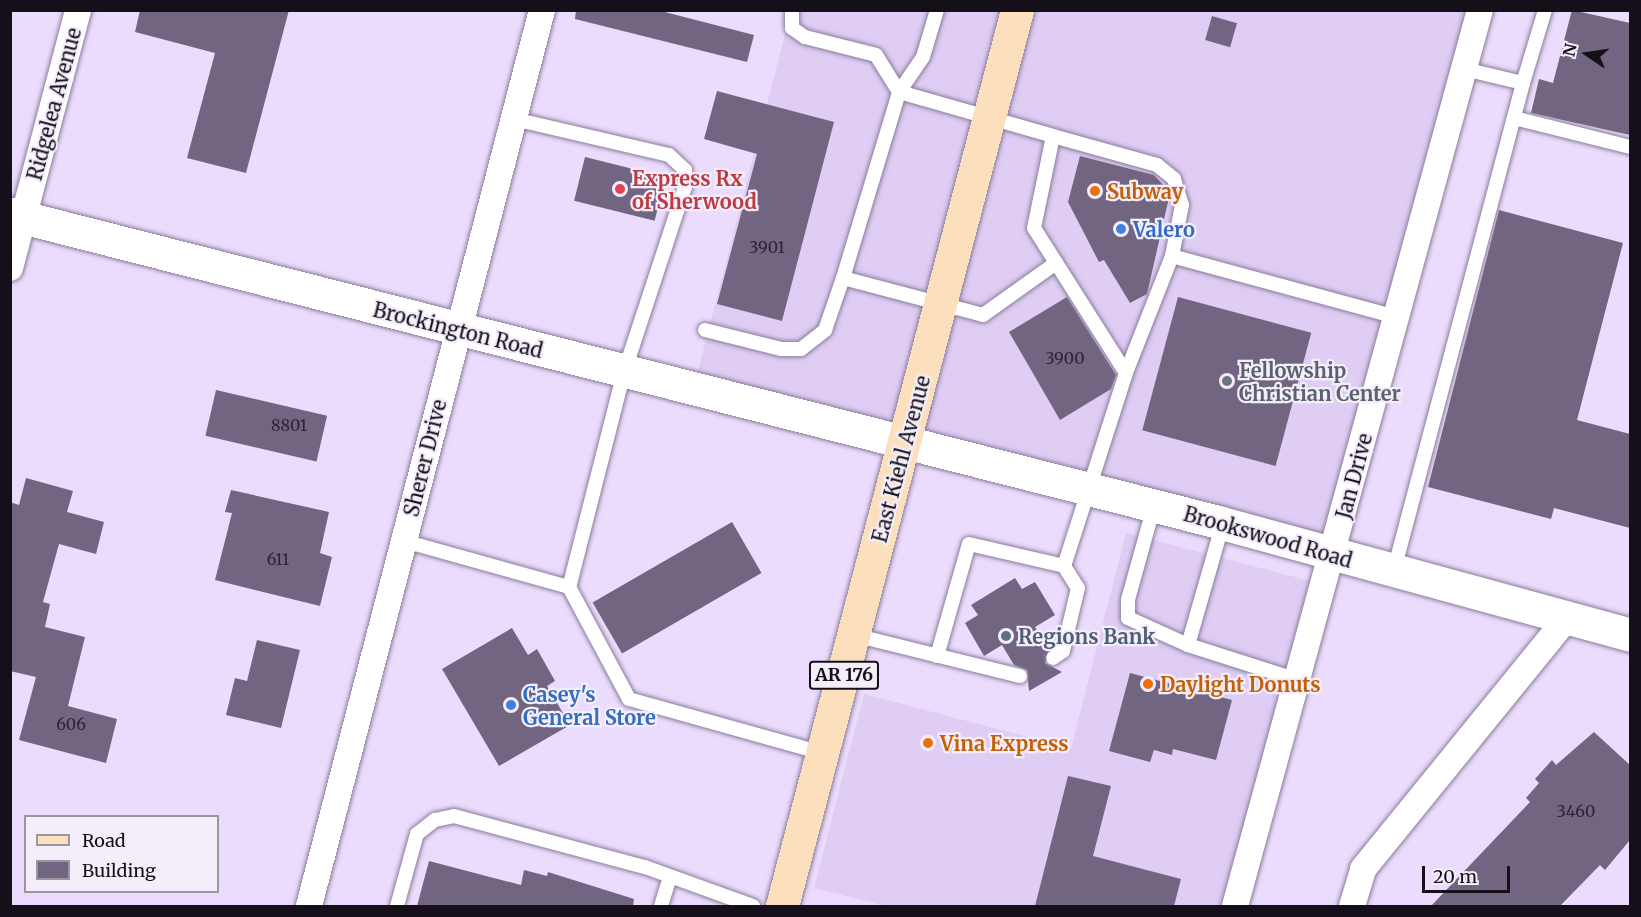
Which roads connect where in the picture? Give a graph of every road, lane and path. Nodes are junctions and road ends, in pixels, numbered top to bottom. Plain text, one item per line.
1 (78, 10) edge
2 (542, 10) edge
3 (937, 10) edge
4 (1017, 10) edge
5 (1480, 10) edge
6 (1545, 10) edge
7 (791, 12) edge
8 (1464, 69) junction
9 (1523, 83) junction
10 (899, 92) junction
11 (989, 118) junction
12 (1514, 118) junction
13 (514, 119) junction
14 (1053, 136) junction
15 (1630, 147) edge
16 (17, 216) edge
17 (1172, 256) junction
18 (1056, 263) junction
19 (10, 268) edge
20 (843, 278) junction
21 (941, 304) junction
22 (1397, 317) junction
23 (458, 330) junction
24 (705, 330) dead end
25 (624, 372) junction
26 (1126, 373) junction
27 (905, 444) junction
28 (1089, 490) junction
29 (1154, 506) junction
30 (1223, 523) junction
31 (404, 541) junction
32 (1332, 555) junction
33 (1064, 566) junction
34 (1393, 573) junction
35 (569, 586) junction
36 (1567, 618) junction
37 (1630, 634) edge
38 (854, 635) junction
39 (1188, 645) junction
40 (937, 656) junction
41 (1053, 658) dead end
42 (1020, 676) dead end
43 (1298, 680) junction
44 (823, 753) junction
45 (670, 876) junction
46 (309, 906) edge
47 (397, 906) edge
48 (661, 906) edge
49 (753, 906) edge
50 (782, 906) edge
51 (1235, 906) edge
52 (1352, 906) edge

1 - 16 street, Ridgelea Avenue
2 - 13 street, Sherer Drive
3 - 10 lane
4 - 11 main road, East Kiehl Avenue / AR 176
5 - 8 street, Jan Drive
6 - 9 lane
7 - 10 lane
8 - 9 lane
8 - 22 street, Jan Drive
9 - 12 lane
10 - 11 lane
10 - 20 lane
11 - 14 lane
11 - 21 main road, East Kiehl Avenue / AR 176
12 - 15 lane
12 - 34 lane
13 - 23 street, Sherer Drive
13 - 25 lane
14 - 17 lane
14 - 18 lane
16 - 19 street, Ridgelea Avenue
16 - 23 main road, Brockington Road
17 - 22 lane
17 - 26 lane
18 - 21 lane
18 - 26 lane
20 - 21 lane
20 - 24 lane
21 - 27 main road, East Kiehl Avenue / AR 176
22 - 32 street, Jan Drive
23 - 25 main road, Brockington Road
23 - 31 street, Sherer Drive
25 - 27 main road, Brockington Road
25 - 35 lane
26 - 28 lane
27 - 28 main road, Brookswood Road
27 - 38 main road, East Kiehl Avenue / AR 176
28 - 29 main road, Brookswood Road
28 - 33 lane
29 - 30 main road, Brookswood Road
29 - 39 lane
30 - 32 main road, Brookswood Road
30 - 39 lane
31 - 35 lane
31 - 46 street, Sherer Drive
32 - 34 main road, Brookswood Road
32 - 43 street, Jan Drive
33 - 40 lane
33 - 41 lane
34 - 36 main road, Brookswood Road
35 - 44 lane
36 - 37 main road, Brookswood Road
36 - 52 street
38 - 40 lane
38 - 44 main road, East Kiehl Avenue / AR 176
39 - 43 lane
40 - 42 lane
43 - 51 street, Jan Drive
44 - 50 main road, East Kiehl Avenue / AR 176
45 - 47 lane
45 - 48 lane
45 - 49 lane

